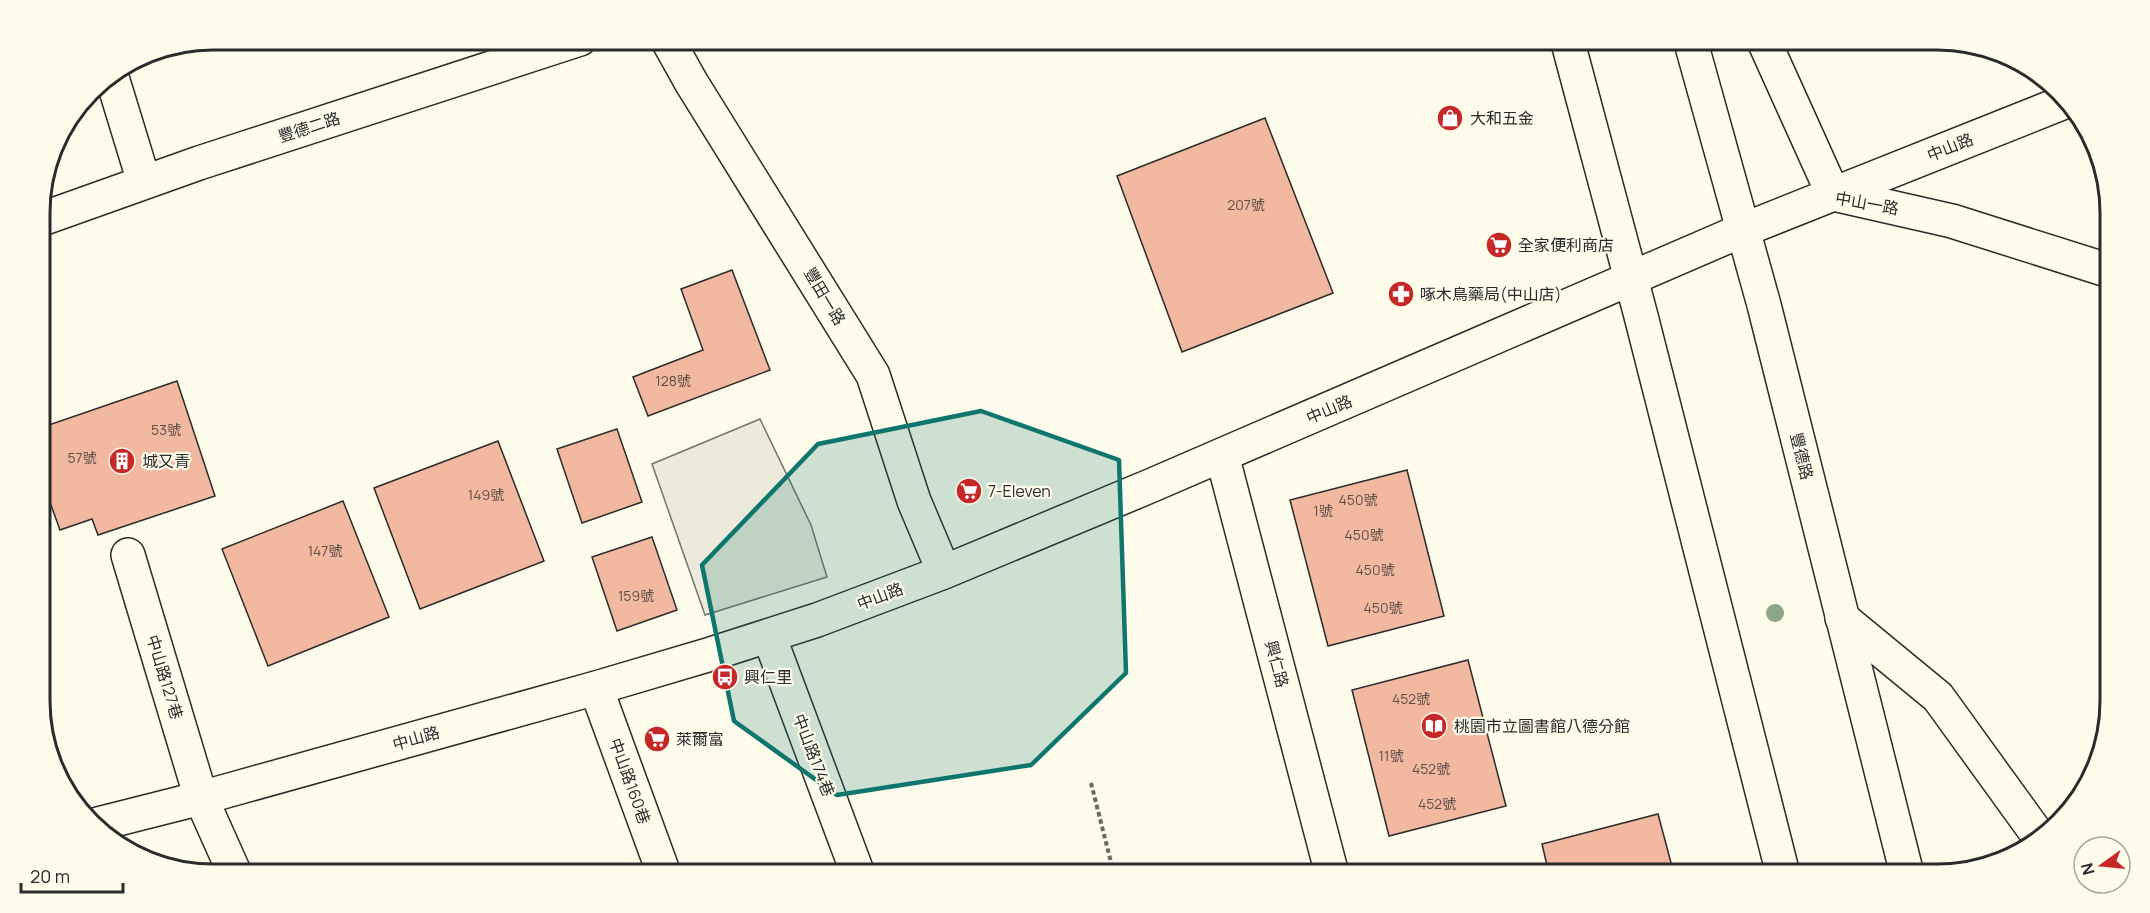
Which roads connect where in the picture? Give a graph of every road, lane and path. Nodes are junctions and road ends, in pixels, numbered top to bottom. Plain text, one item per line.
1 (546, 50) edge
2 (673, 50) edge
3 (1570, 50) edge
4 (1693, 50) edge
5 (1768, 50) edge
6 (114, 83) edge
7 (2059, 104) edge
8 (144, 182) junction
9 (1833, 194) junction
10 (50, 216) edge
11 (1743, 230) junction
12 (2100, 268) edge
13 (1631, 277) junction
14 (1222, 455) junction
15 (128, 555) dead end
16 (944, 572) junction
17 (1842, 618) junction
18 (770, 636) junction
19 (596, 688) junction
20 (1091, 783) dead end
21 (201, 798) junction
22 (104, 822) edge
23 (2035, 831) edge
24 (1111, 863) edge
25 (1329, 863) edge
26 (1780, 863) edge
27 (1904, 863) edge
28 (231, 864) edge
29 (660, 864) edge
30 (854, 864) edge

1 - 8 street, 豐德二路
2 - 16 street, 豐田一路
3 - 13 street
4 - 11 street, 豐德路
5 - 9 street
6 - 8 street
7 - 9 street, 中山路
8 - 10 street, 豐德二路
9 - 11 street, 中山一路
9 - 12 street, 中山一路
11 - 13 street, 中山一路
11 - 17 street, 豐德路
13 - 14 street, 中山路
13 - 26 street
14 - 16 street, 中山路
14 - 25 street, 興仁路
15 - 21 street, 中山路127巷
16 - 18 street, 中山路
17 - 23 street
17 - 27 street, 豐德路
18 - 19 street, 中山路
18 - 30 street, 中山路174巷
19 - 21 street, 中山路
19 - 29 street, 中山路160巷
20 - 24 path
21 - 22 street, 中山路
21 - 28 street, 中山路127巷

